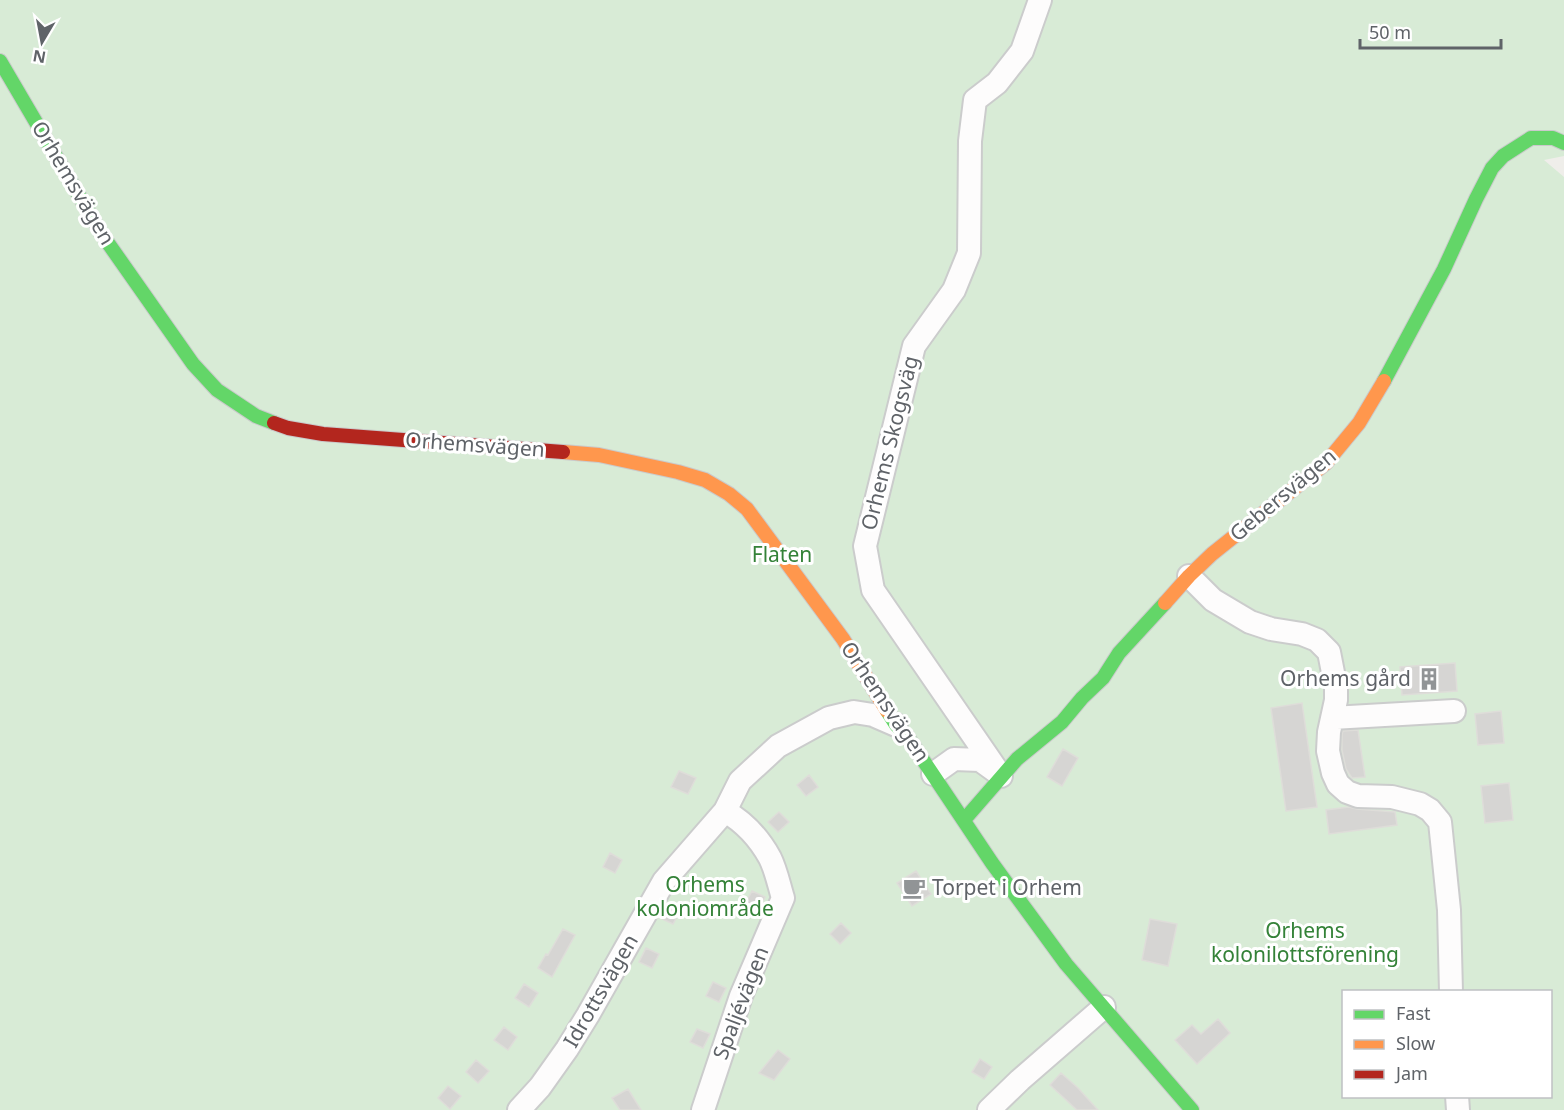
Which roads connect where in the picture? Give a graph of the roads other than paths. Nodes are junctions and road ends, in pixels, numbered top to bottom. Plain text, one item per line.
1 (1040, 0) edge
2 (0, 61) edge
3 (1564, 143) edge
4 (1189, 576) junction
5 (1455, 711) dead end
6 (1332, 717) junction
7 (896, 725) junction
8 (933, 774) junction
9 (1001, 776) junction
10 (724, 811) junction
11 (963, 820) junction
12 (1451, 990) edge
13 (1104, 1007) junction
14 (519, 1110) edge
15 (703, 1110) edge
16 (989, 1110) edge
17 (1192, 1110) edge

1 - 9 street, Orhems Skogsväg
2 - 7 street, Orhemsvägen
3 - 4 street, Gebersvägen
4 - 6 street
4 - 9 street, Gebersvägen
5 - 6 street
6 - 12 street
7 - 8 street, Orhemsvägen
7 - 10 street, Idrottsvägen
8 - 9 street
8 - 11 street, Orhemsvägen
9 - 11 street
10 - 14 street, Idrottsvägen
10 - 15 street, Spaljévägen
11 - 13 street, Orhemsvägen
13 - 16 street
13 - 17 street, Orhemsvägen

